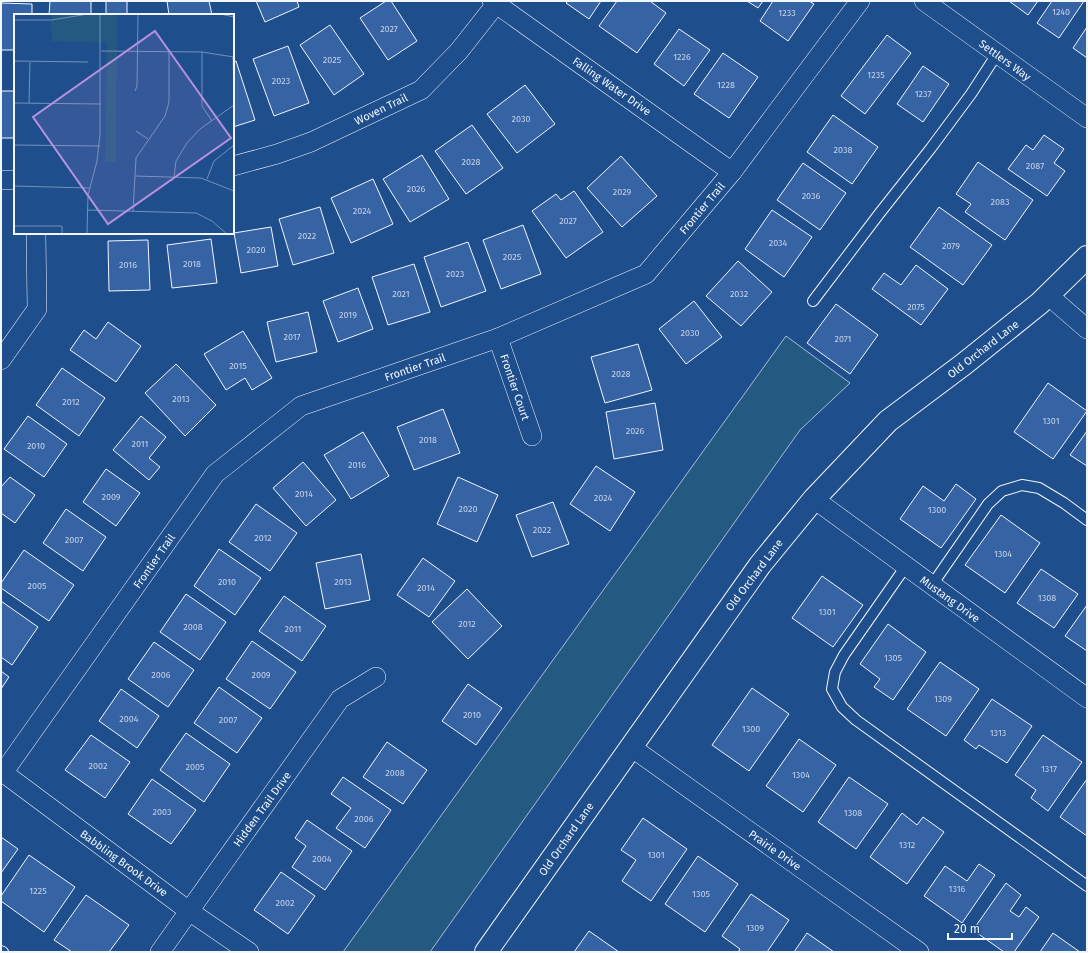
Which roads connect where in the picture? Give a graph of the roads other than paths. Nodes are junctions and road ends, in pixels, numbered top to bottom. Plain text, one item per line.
1 (860, 1) edge
2 (924, 1) edge
3 (494, 2) edge
4 (998, 54) junction
5 (1087, 118) edge
6 (234, 166) edge
7 (732, 172) junction
8 (1, 180) edge
9 (14, 180) edge
10 (36, 234) edge
11 (1087, 257) edge
12 (1049, 296) junction
13 (813, 301) dead end
14 (1087, 329) edge
15 (498, 338) junction
16 (1, 360) edge
17 (532, 436) dead end
18 (814, 500) junction
19 (1087, 520) edge
20 (906, 566) junction
21 (932, 585) junction
22 (376, 678) dead end
23 (1087, 698) edge
24 (631, 747) junction
25 (2, 772) edge
26 (1087, 886) edge
27 (189, 911) junction
28 (160, 952) edge
29 (249, 952) edge
30 (486, 952) edge
31 (919, 952) edge

1 - 7 street, Frontier Trail
2 - 4 street, Settlers Way
3 - 6 street, Woven Trail
3 - 7 street, Falling Water Drive
4 - 5 street, Settlers Way
4 - 13 lane
7 - 15 street, Frontier Trail
8 - 9 street
10 - 16 street
11 - 12 street, Old Orchard Lane
12 - 14 street
12 - 18 street, Old Orchard Lane
15 - 17 street, Frontier Court
15 - 25 street, Frontier Trail
18 - 20 street, Mustang Drive
18 - 24 street, Old Orchard Lane
19 - 21 lane
20 - 21 street, Mustang Drive
20 - 26 lane
21 - 23 street, Mustang Drive
22 - 27 street, Hidden Trail Drive
24 - 30 street, Old Orchard Lane
24 - 31 street, Prairie Drive
25 - 27 street, Babbling Brook Drive
27 - 28 street, Hidden Trail Drive
27 - 29 street, Babbling Brook Drive

